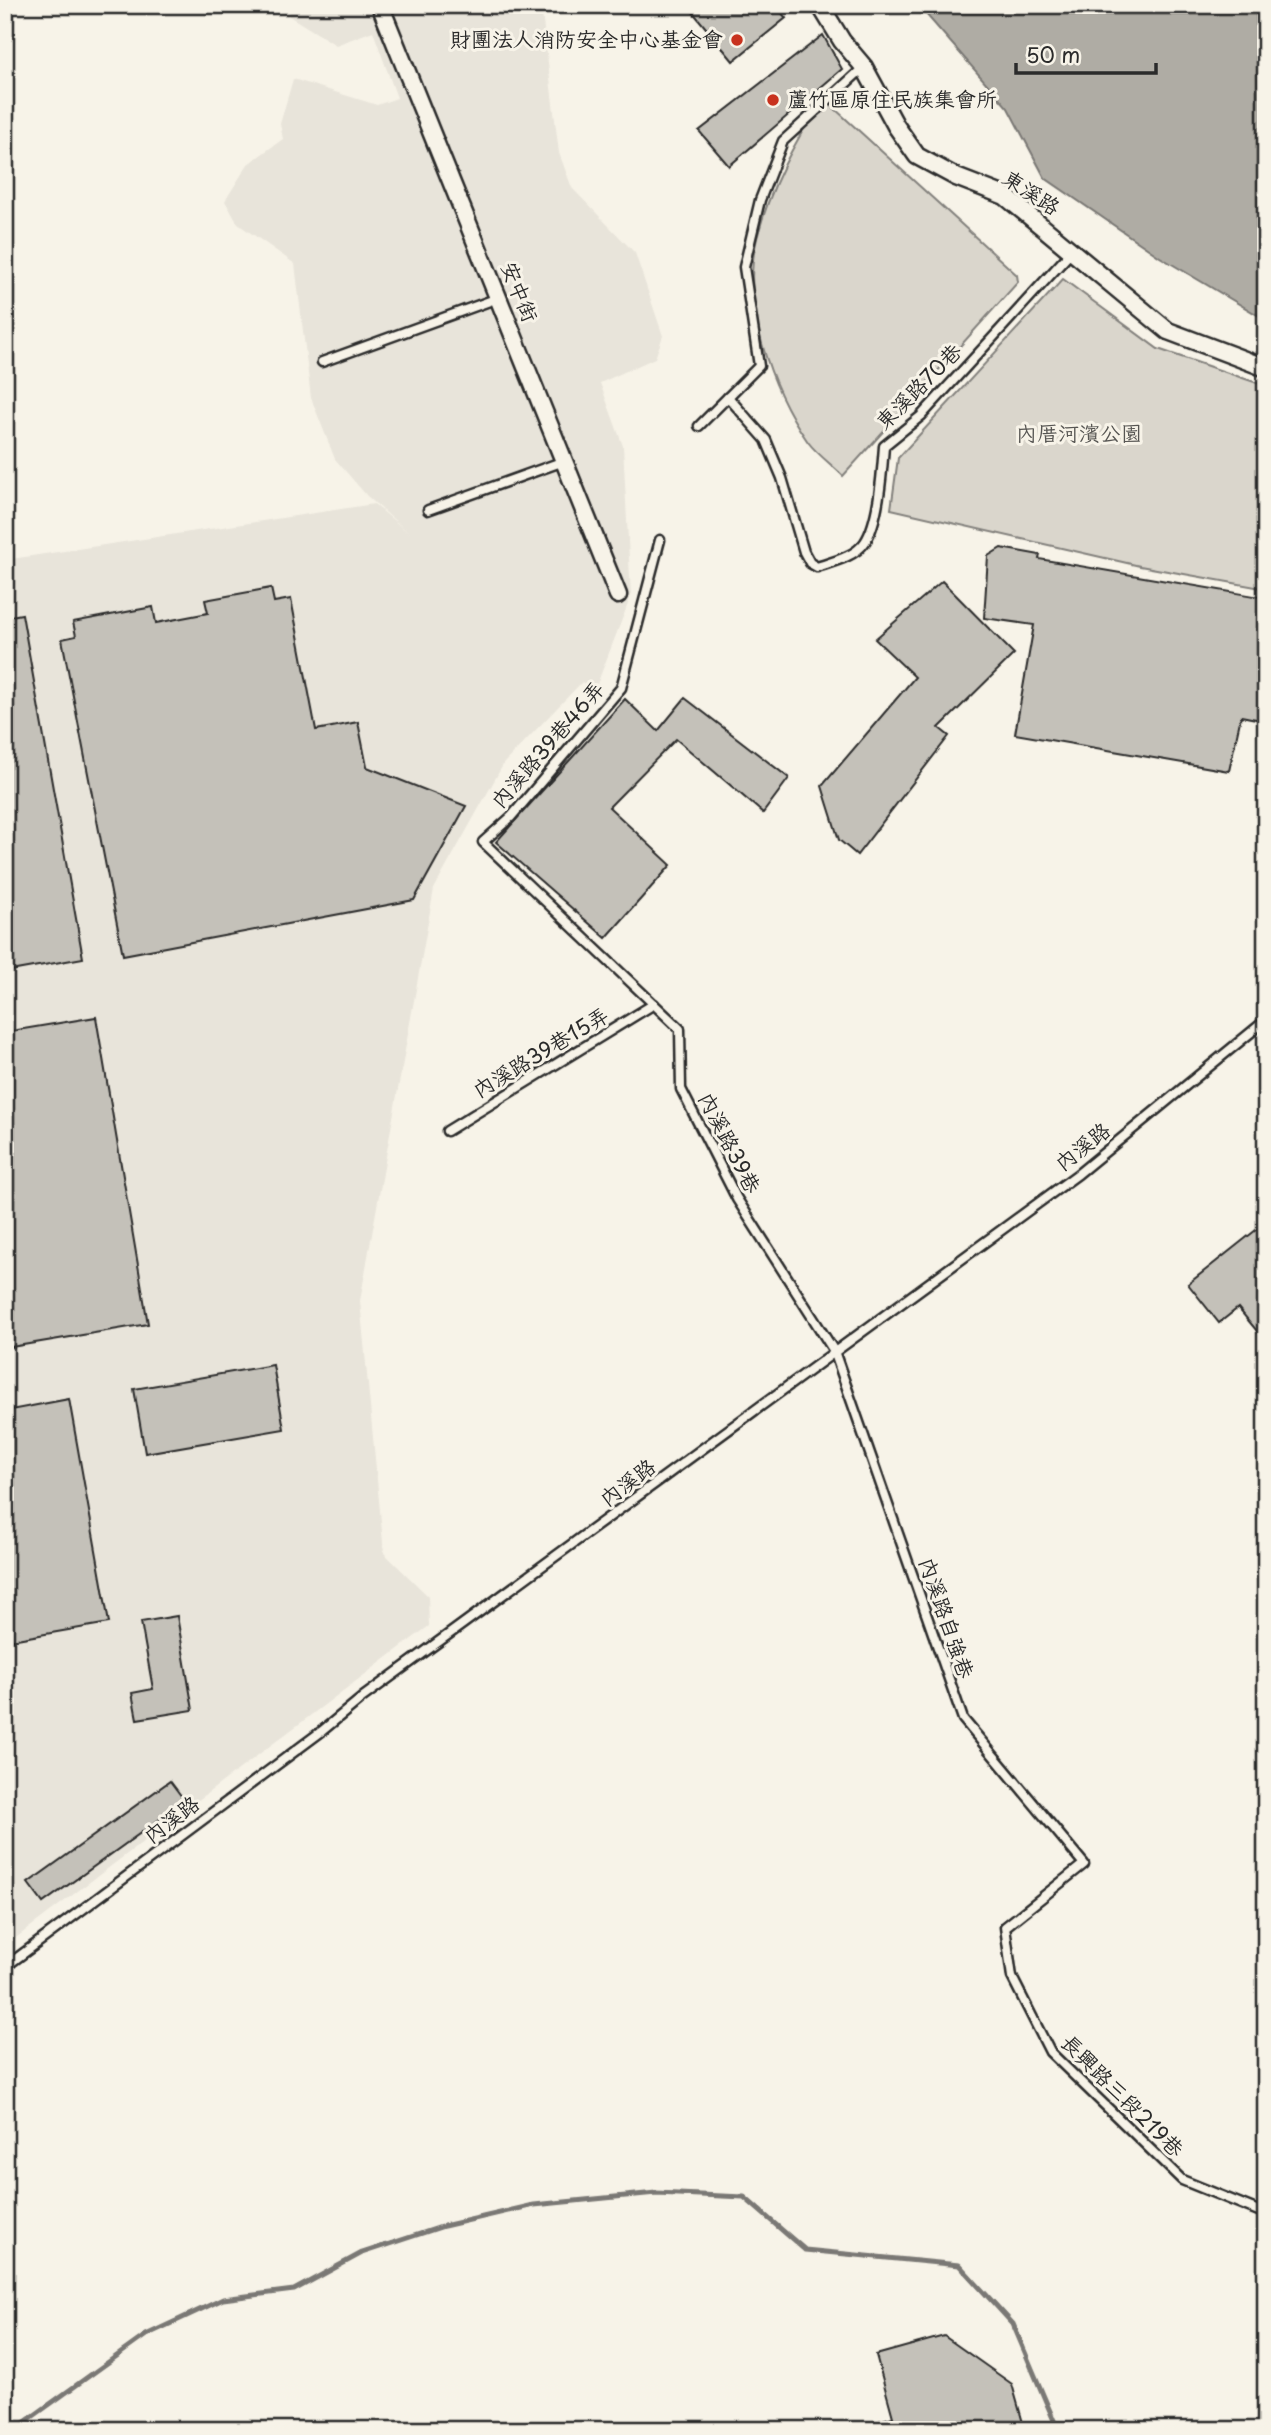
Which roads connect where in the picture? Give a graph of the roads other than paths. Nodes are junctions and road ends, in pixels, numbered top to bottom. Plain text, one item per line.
1 (380, 5) edge
2 (820, 5) edge
3 (864, 67) junction
4 (1073, 250) junction
5 (498, 298) junction
6 (322, 362) dead end
7 (1266, 368) edge
8 (728, 397) junction
9 (699, 426) dead end
10 (564, 461) junction
11 (428, 510) dead end
12 (660, 540) dead end
13 (618, 595) dead end
14 (483, 842) joint
15 (654, 1004) junction
16 (1266, 1020) edge
17 (447, 1131) dead end
18 (834, 1351) junction
19 (1084, 1864) joint
20 (5, 1967) edge
21 (1266, 2214) edge

1 - 5 street, 安中街
2 - 3 street, 東溪路
3 - 4 street, 東溪路
3 - 8 lane
4 - 7 street, 東溪路
4 - 8 lane, 東溪路70巷
5 - 6 lane
5 - 10 street, 安中街
8 - 9 lane
10 - 11 lane
10 - 13 street, 安中街
12 - 14 lane, 內溪路39巷46弄
14 - 15 lane, 內溪路39巷
15 - 17 lane, 內溪路39巷15弄
15 - 18 lane, 內溪路39巷
16 - 18 lane, 內溪路
18 - 19 lane, 內溪路自強巷
18 - 20 lane, 內溪路
19 - 21 lane, 長興路三段219巷

